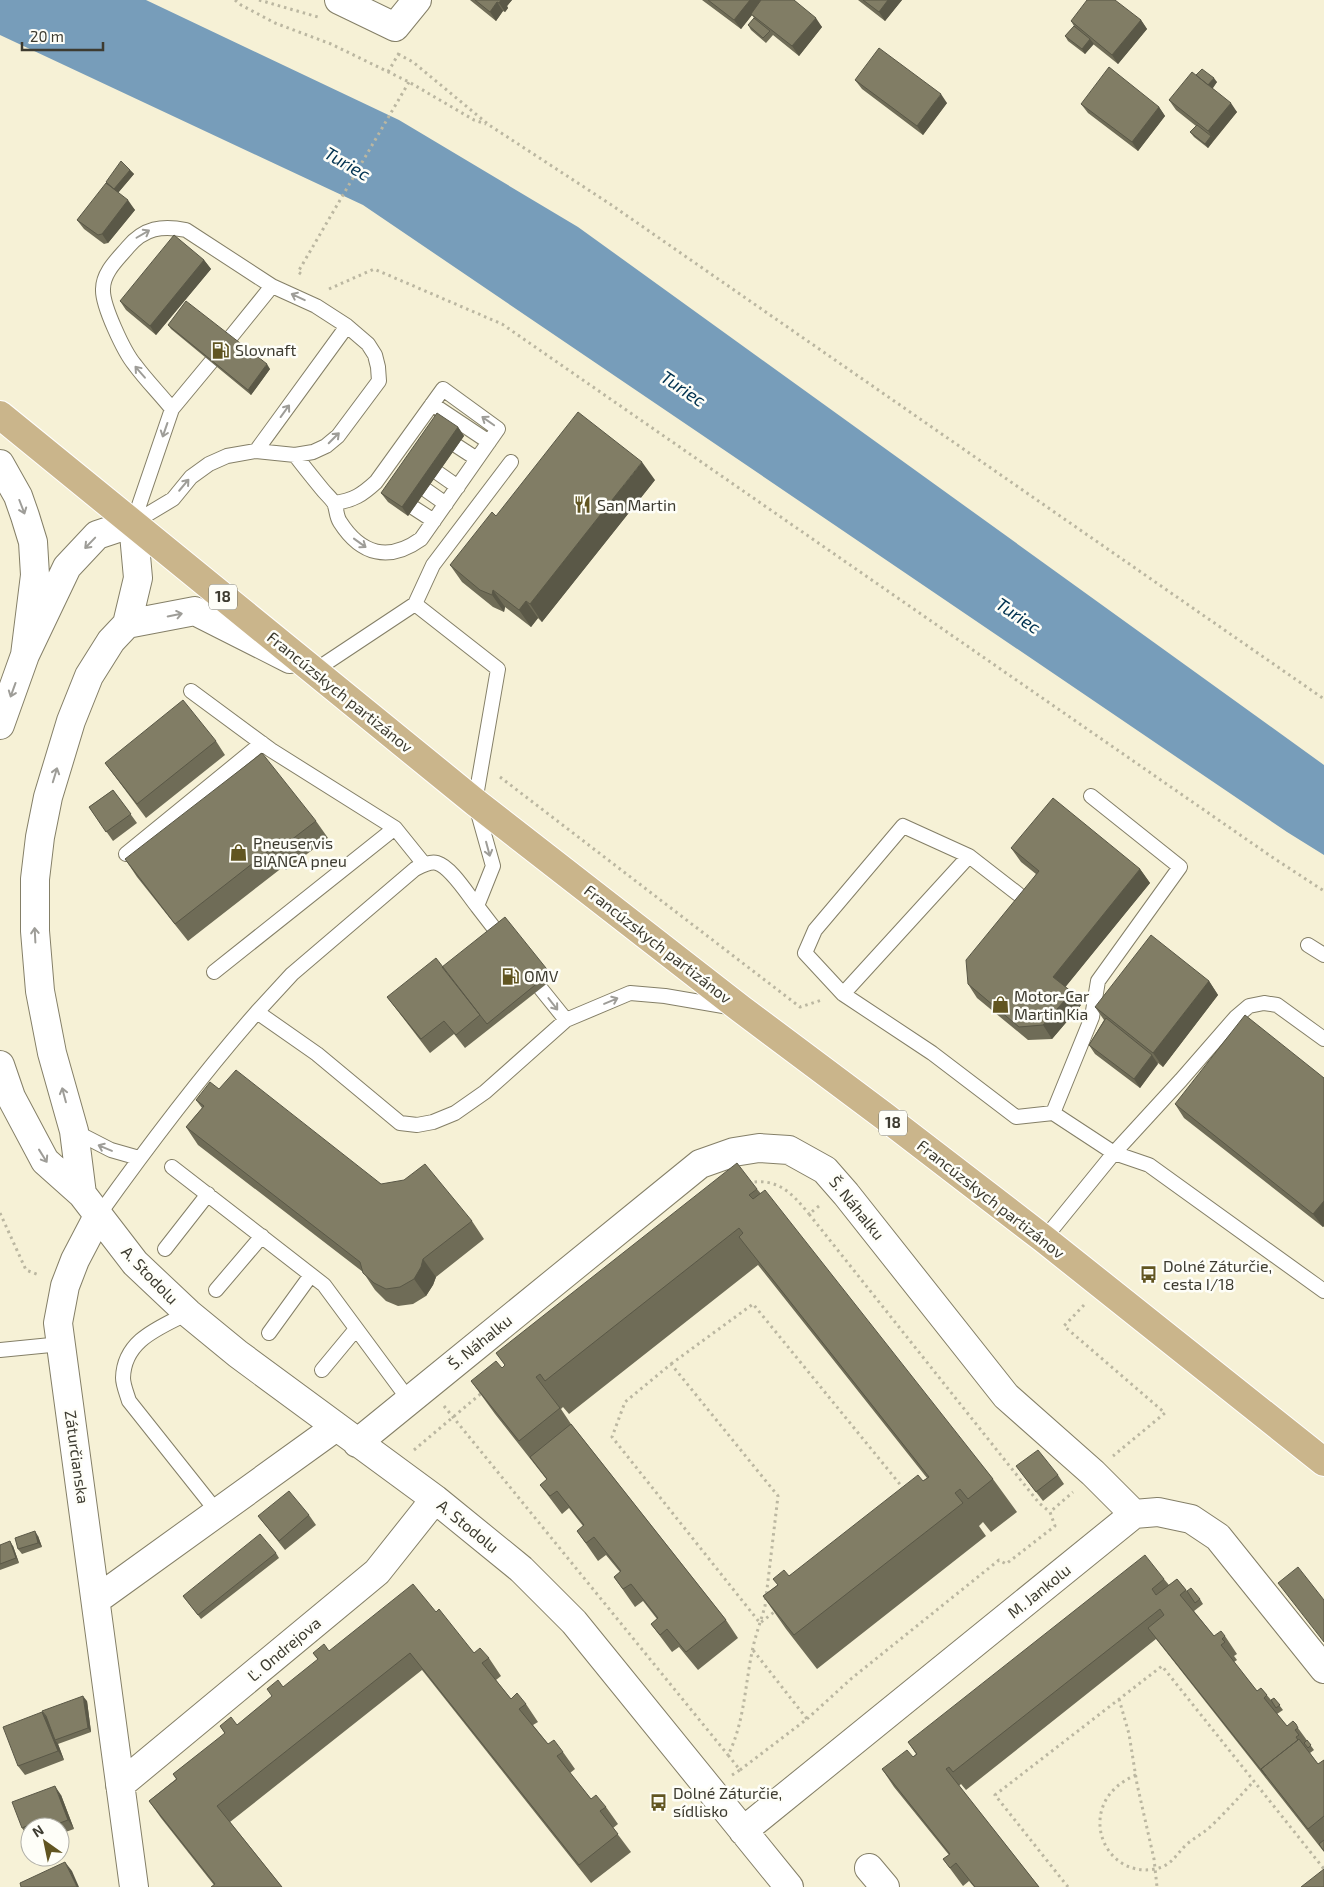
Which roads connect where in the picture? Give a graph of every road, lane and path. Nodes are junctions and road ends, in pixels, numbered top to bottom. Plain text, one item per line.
1 (235, 0) edge
2 (339, 0) edge
3 (417, 0) edge
4 (399, 54) dead end
5 (388, 72) junction
6 (409, 82) junction
7 (298, 272) dead end
8 (272, 286) junction
9 (326, 290) dead end
10 (347, 326) junction
11 (230, 338) edge
12 (210, 362) edge
13 (172, 409) junction
14 (0, 415) edge
15 (457, 446) dead end
16 (256, 451) junction
17 (295, 456) junction
18 (477, 459) junction
19 (511, 462) dead end
20 (0, 464) edge
21 (438, 473) dead end
22 (458, 487) junction
23 (426, 490) dead end
24 (334, 504) junction
25 (446, 504) junction
26 (414, 508) dead end
27 (434, 521) junction
28 (133, 523) junction
29 (415, 604) junction
30 (127, 624) junction
31 (25, 655) junction
32 (314, 670) junction
33 (191, 691) dead end
34 (1324, 699) edge
35 (0, 725) edge
36 (262, 744) junction
37 (482, 763) junction
38 (1091, 796) dead end
39 (475, 802) junction
40 (396, 828) junction
41 (126, 854) dead end
42 (969, 856) junction
43 (424, 864) junction
44 (1324, 891) edge
45 (1018, 894) edge
46 (477, 906) junction
47 (1308, 945) dead end
48 (1324, 955) edge
49 (214, 972) dead end
50 (843, 994) junction
51 (741, 1009) junction
52 (257, 1012) junction
53 (566, 1020) junction
54 (1324, 1038) edge
55 (0, 1065) edge
56 (1053, 1113) junction
57 (74, 1131) junction
58 (1114, 1153) junction
59 (139, 1158) junction
60 (172, 1167) dead end
61 (744, 1184) edge
62 (841, 1188) junction
63 (82, 1194) junction
64 (208, 1194) junction
65 (0, 1213) edge
66 (809, 1214) junction
67 (98, 1216) junction
68 (262, 1236) junction
69 (1044, 1239) junction
70 (165, 1249) dead end
71 (311, 1275) junction
72 (65, 1286) junction
73 (1102, 1286) junction
74 (216, 1290) dead end
75 (1324, 1291) edge
76 (188, 1313) junction
77 (356, 1329) junction
78 (269, 1333) dead end
79 (61, 1344) junction
80 (0, 1350) edge
81 (671, 1364) junction
82 (322, 1370) dead end
83 (491, 1386) edge
84 (418, 1392) junction
85 (452, 1417) junction
86 (346, 1435) junction
87 (1324, 1462) edge
88 (392, 1468) junction
89 (1093, 1473) junction
90 (900, 1497) edge
91 (436, 1499) junction
92 (1050, 1512) junction
93 (218, 1513) junction
94 (1134, 1514) junction
95 (96, 1600) junction
96 (782, 1605) edge
97 (760, 1623) junction
98 (753, 1649) junction
99 (1324, 1669) edge
100 (1119, 1699) junction
101 (807, 1719) junction
102 (728, 1754) junction
103 (740, 1770) junction
104 (1136, 1776) junction
105 (1254, 1781) junction
106 (120, 1785) junction
107 (711, 1791) junction
108 (743, 1831) junction
109 (1155, 1869) junction
110 (1324, 1869) edge
111 (134, 1887) edge
112 (788, 1887) edge
113 (1068, 1887) edge
114 (1157, 1887) edge

1 - 5 path
2 - 3 street
4 - 5 path
5 - 6 path
6 - 7 path
6 - 34 path
10 -> 8 lane
8 - 11 lane
13 -> 8 lane
9 - 44 path
16 -> 10 lane
17 -> 10 lane
12 - 13 lane
13 -> 28 lane
14 - 28 main road, Francúzskych partizánov / 18
15 - 18 lane
16 - 17 lane
28 -> 16 lane
17 - 24 lane
18 - 22 lane
18 -> 24 lane
19 - 29 lane
20 -> 31 street
21 - 22 lane
22 - 25 lane
23 - 25 lane
24 -> 27 lane
25 - 27 lane
26 - 27 lane
28 - 30 street
28 -> 31 street
28 - 32 main road, Francúzskych partizánov / 18
29 - 32 lane
29 - 37 lane
30 -> 32 street
57 -> 30 street
31 -> 35 street
32 - 39 main road, Francúzskych partizánov / 18
33 - 36 lane
36 - 40 lane
36 - 41 lane
37 - 39 lane
37 - 50 path
38 - 56 lane
39 -> 46 lane
39 - 51 main road, Francúzskych partizánov / 18
40 - 43 lane
40 - 49 lane
42 - 45 lane
42 - 50 lane
42 - 50 lane
43 - 46 lane
43 - 52 lane
46 -> 53 lane
47 - 48 lane
50 - 56 lane
53 -> 51 lane
51 - 69 main road, Francúzskych partizánov / 18
52 - 53 lane
52 - 59 lane
54 - 58 lane
55 -> 63 street
56 - 58 lane
59 -> 57 lane
57 - 63 street
58 - 69 lane
58 - 75 lane
59 - 67 lane
60 - 64 lane
61 - 66 path
62 - 66 path
62 - 84 street, Š. Náhalku
62 - 89 street, Š. Náhalku
63 - 67 street
64 - 68 lane
64 - 70 lane
65 - 72 path
66 - 92 path
67 - 72 street, Záturčianska
67 - 76 street, A. Stodolu
68 - 71 lane
68 - 74 lane
69 - 73 main road, Francúzskych partizánov / 18
71 - 77 lane
71 - 78 lane
72 - 79 street, Záturčianska
73 - 87 main road, Francúzskych partizánov / 18
73 - 89 path
76 - 86 street, A. Stodolu
76 - 93 lane
77 - 82 lane
77 - 84 lane
79 - 80 lane
79 - 95 street, Záturčianska
81 - 90 path
81 - 97 path
81 - 97 path
83 - 85 path
84 - 85 path
84 - 86 street, Š. Náhalku
85 - 88 path
85 - 102 path
86 - 88 street, A. Stodolu
86 - 93 street, Š. Náhalku
88 - 91 street, A. Stodolu
89 - 92 path
89 - 94 street, Š. Náhalku
91 - 106 street, Ľ. Ondrejova
91 - 107 street, A. Stodolu
92 - 101 path
93 - 95 street, Š. Náhalku
94 - 99 street
94 - 108 street, M. Jankolu
95 - 106 street, Záturčianska
96 - 97 path
97 - 98 path
98 - 101 path
98 - 102 path
100 - 104 path
100 - 105 path
100 - 113 path
101 - 103 path
102 - 103 path
103 - 107 path
104 - 109 path
104 - 109 path
105 - 109 path
105 - 110 path
106 - 111 street, Záturčianska
107 - 108 street, A. Stodolu
108 - 112 street, A. Stodolu
109 - 114 path

